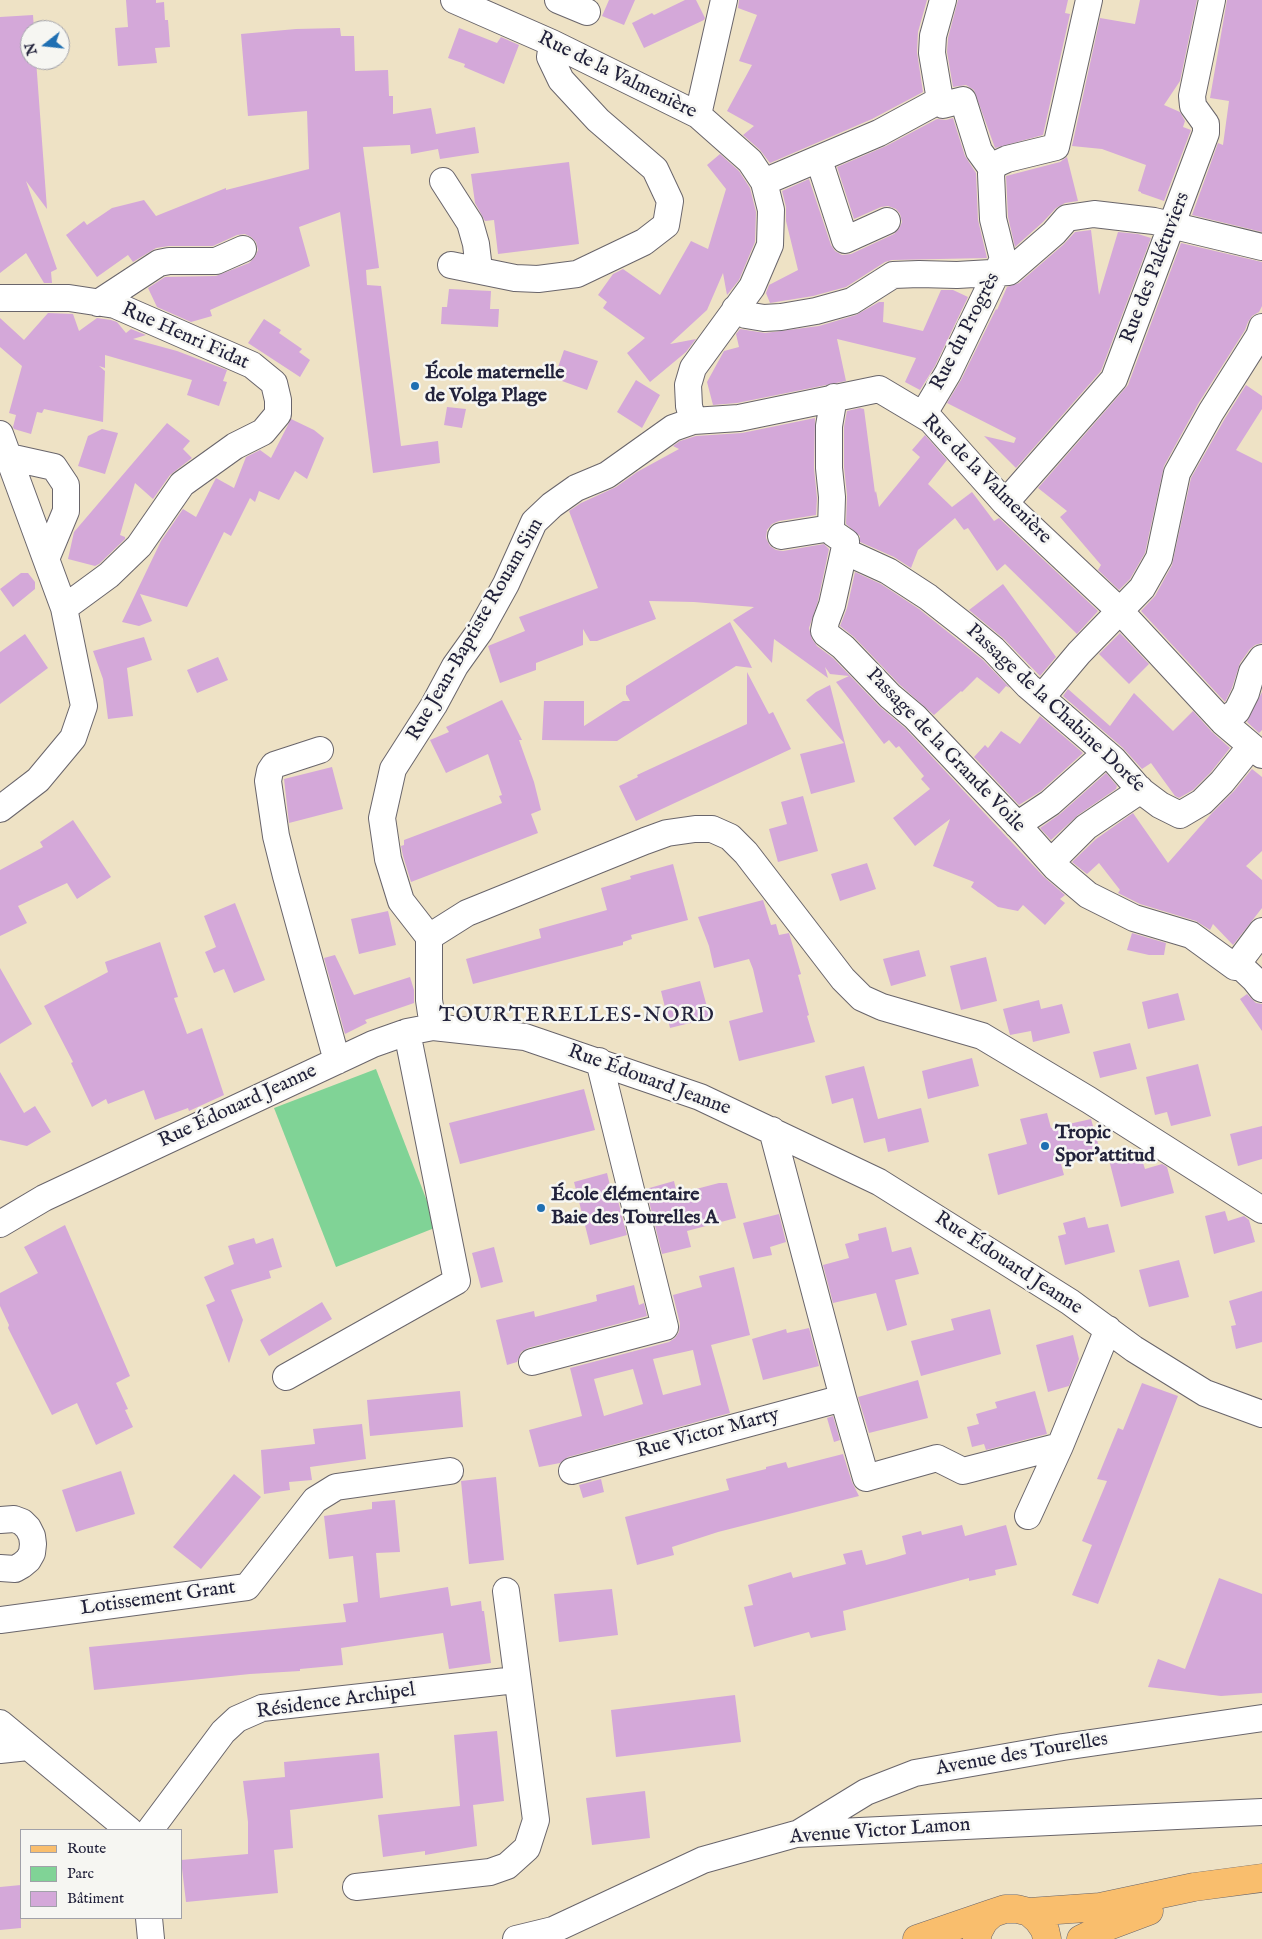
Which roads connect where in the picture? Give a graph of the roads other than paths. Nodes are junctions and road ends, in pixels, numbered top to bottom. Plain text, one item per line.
1 (454, 0) edge
2 (558, 0) edge
3 (724, 0) edge
4 (943, 0) edge
5 (1089, 0) edge
6 (1212, 0) edge
7 (586, 12) dead end
8 (552, 43) junction
9 (937, 101) junction
10 (698, 115) junction
11 (818, 160) junction
12 (992, 169) junction
13 (443, 181) dead end
14 (764, 182) junction
15 (887, 221) dead end
16 (1172, 226) junction
17 (1262, 248) edge
18 (243, 249) dead end
19 (451, 265) dead end
20 (479, 269) junction
21 (997, 272) junction
22 (0, 298) edge
23 (98, 303) junction
24 (735, 309) junction
25 (1262, 327) edge
26 (834, 397) junction
27 (922, 415) junction
28 (693, 421) junction
29 (4, 445) edge
30 (1005, 503) junction
31 (831, 528) junction
32 (781, 536) dead end
33 (844, 551) junction
34 (46, 559) junction
35 (64, 608) junction
36 (1120, 610) junction
37 (1262, 658) edge
38 (1042, 697) junction
39 (1223, 722) junction
40 (1258, 748) edge
41 (320, 750) dead end
42 (1106, 753) junction
43 (1140, 789) junction
44 (0, 809) edge
45 (1017, 825) junction
46 (1051, 862) junction
47 (1262, 931) edge
48 (430, 937) junction
49 (1238, 964) junction
50 (1262, 989) edge
51 (433, 1027) junction
52 (407, 1032) junction
53 (337, 1061) junction
54 (599, 1061) junction
55 (772, 1130) junction
56 (1262, 1210) edge
57 (0, 1224) edge
58 (1108, 1329) junction
59 (532, 1362) dead end
60 (286, 1377) dead end
61 (843, 1398) junction
62 (1262, 1414) edge
63 (1060, 1446) junction
64 (450, 1471) dead end
65 (572, 1471) dead end
66 (1028, 1516) dead end
67 (0, 1520) edge
68 (0, 1568) edge
69 (506, 1591) dead end
70 (0, 1620) edge
71 (516, 1680) junction
72 (1262, 1718) edge
73 (0, 1722) edge
74 (28, 1747) junction
75 (0, 1750) edge
76 (1262, 1812) edge
77 (127, 1829) edge
78 (151, 1829) edge
79 (796, 1834) junction
80 (1262, 1878) edge
81 (356, 1887) dead end
82 (1262, 1890) edge
83 (1029, 1912) junction
84 (993, 1913) junction
85 (149, 1919) edge
86 (151, 1939) edge
87 (516, 1939) edge
88 (917, 1939) edge
89 (976, 1939) edge
90 (1047, 1939) edge
91 (1081, 1939) edge

1 - 8 street, Rue de la Valmenière
2 - 7 street
3 - 10 street
4 - 9 street
5 - 12 street
6 - 16 street, Rue des Palétuviers
8 - 10 street, Rue de la Valmenière
8 - 20 street
9 - 11 street
9 - 12 street
10 - 14 street, Rue de la Valmenière
11 - 14 street
11 - 15 street
12 - 21 street, Rue du Progrès
13 - 20 street
14 - 24 street, Rue de la Valmenière
16 - 17 street
16 - 21 street
16 - 30 street, Rue des Palétuviers
18 - 23 street, Rue Henri Fidat
19 - 20 street
21 - 24 street
21 - 27 street, Rue du Progrès
22 - 23 street, Rue Henri Fidat
23 - 35 street, Rue Henri Fidat
24 - 28 street, Rue de la Valmenière
25 - 36 street
26 - 27 street, Rue de la Valmenière
26 - 28 street, Rue de la Valmenière
26 - 31 street
27 - 30 street, Rue de la Valmenière
28 - 48 street, Rue Jean-Baptiste Rouam Sim
29 - 34 street
29 - 34 street
30 - 36 street, Rue de la Valmenière
31 - 32 street
31 - 33 street
33 - 38 street, Passage de la Chabine Dorée
33 - 45 street, Passage de la Grande Voile
34 - 35 street
35 - 44 street
36 - 38 street
36 - 39 street, Rue de la Valmenière
37 - 39 street
38 - 42 street, Passage de la Chabine Dorée
39 - 40 street, Rue de la Valmenière
40 - 43 street, Passage de la Chabine Dorée
41 - 53 street
42 - 43 street, Passage de la Chabine Dorée
42 - 45 street
43 - 46 street
45 - 46 street, Passage de la Grande Voile
46 - 49 street, Passage de la Grande Voile
47 - 49 street
48 - 51 street
48 - 56 street
49 - 50 street
51 - 52 street, Rue Édouard Jeanne
51 - 54 street, Rue Édouard Jeanne
52 - 53 street, Rue Édouard Jeanne
52 - 60 street
53 - 57 street, Rue Édouard Jeanne
54 - 55 street, Rue Édouard Jeanne
54 - 59 street
55 - 58 street, Rue Édouard Jeanne
55 - 61 street
58 - 62 street, Rue Édouard Jeanne
58 - 63 street
61 - 63 street
61 - 65 street, Rue Victor Marty
63 - 66 street
64 - 70 street, Lotissement Grant
67 - 68 street
69 - 71 street
71 - 78 street, Résidence Archipel
71 - 81 street
72 - 79 street, Avenue des Tourelles
73 - 74 street
74 - 75 street
74 - 77 street
76 - 79 street, Avenue Victor Lamon
79 - 87 street, Avenue Victor Lamon
80 - 83 main road
82 - 91 main road
83 - 84 main road
83 - 90 main road
84 - 88 main road
84 - 89 main road
85 - 86 street

